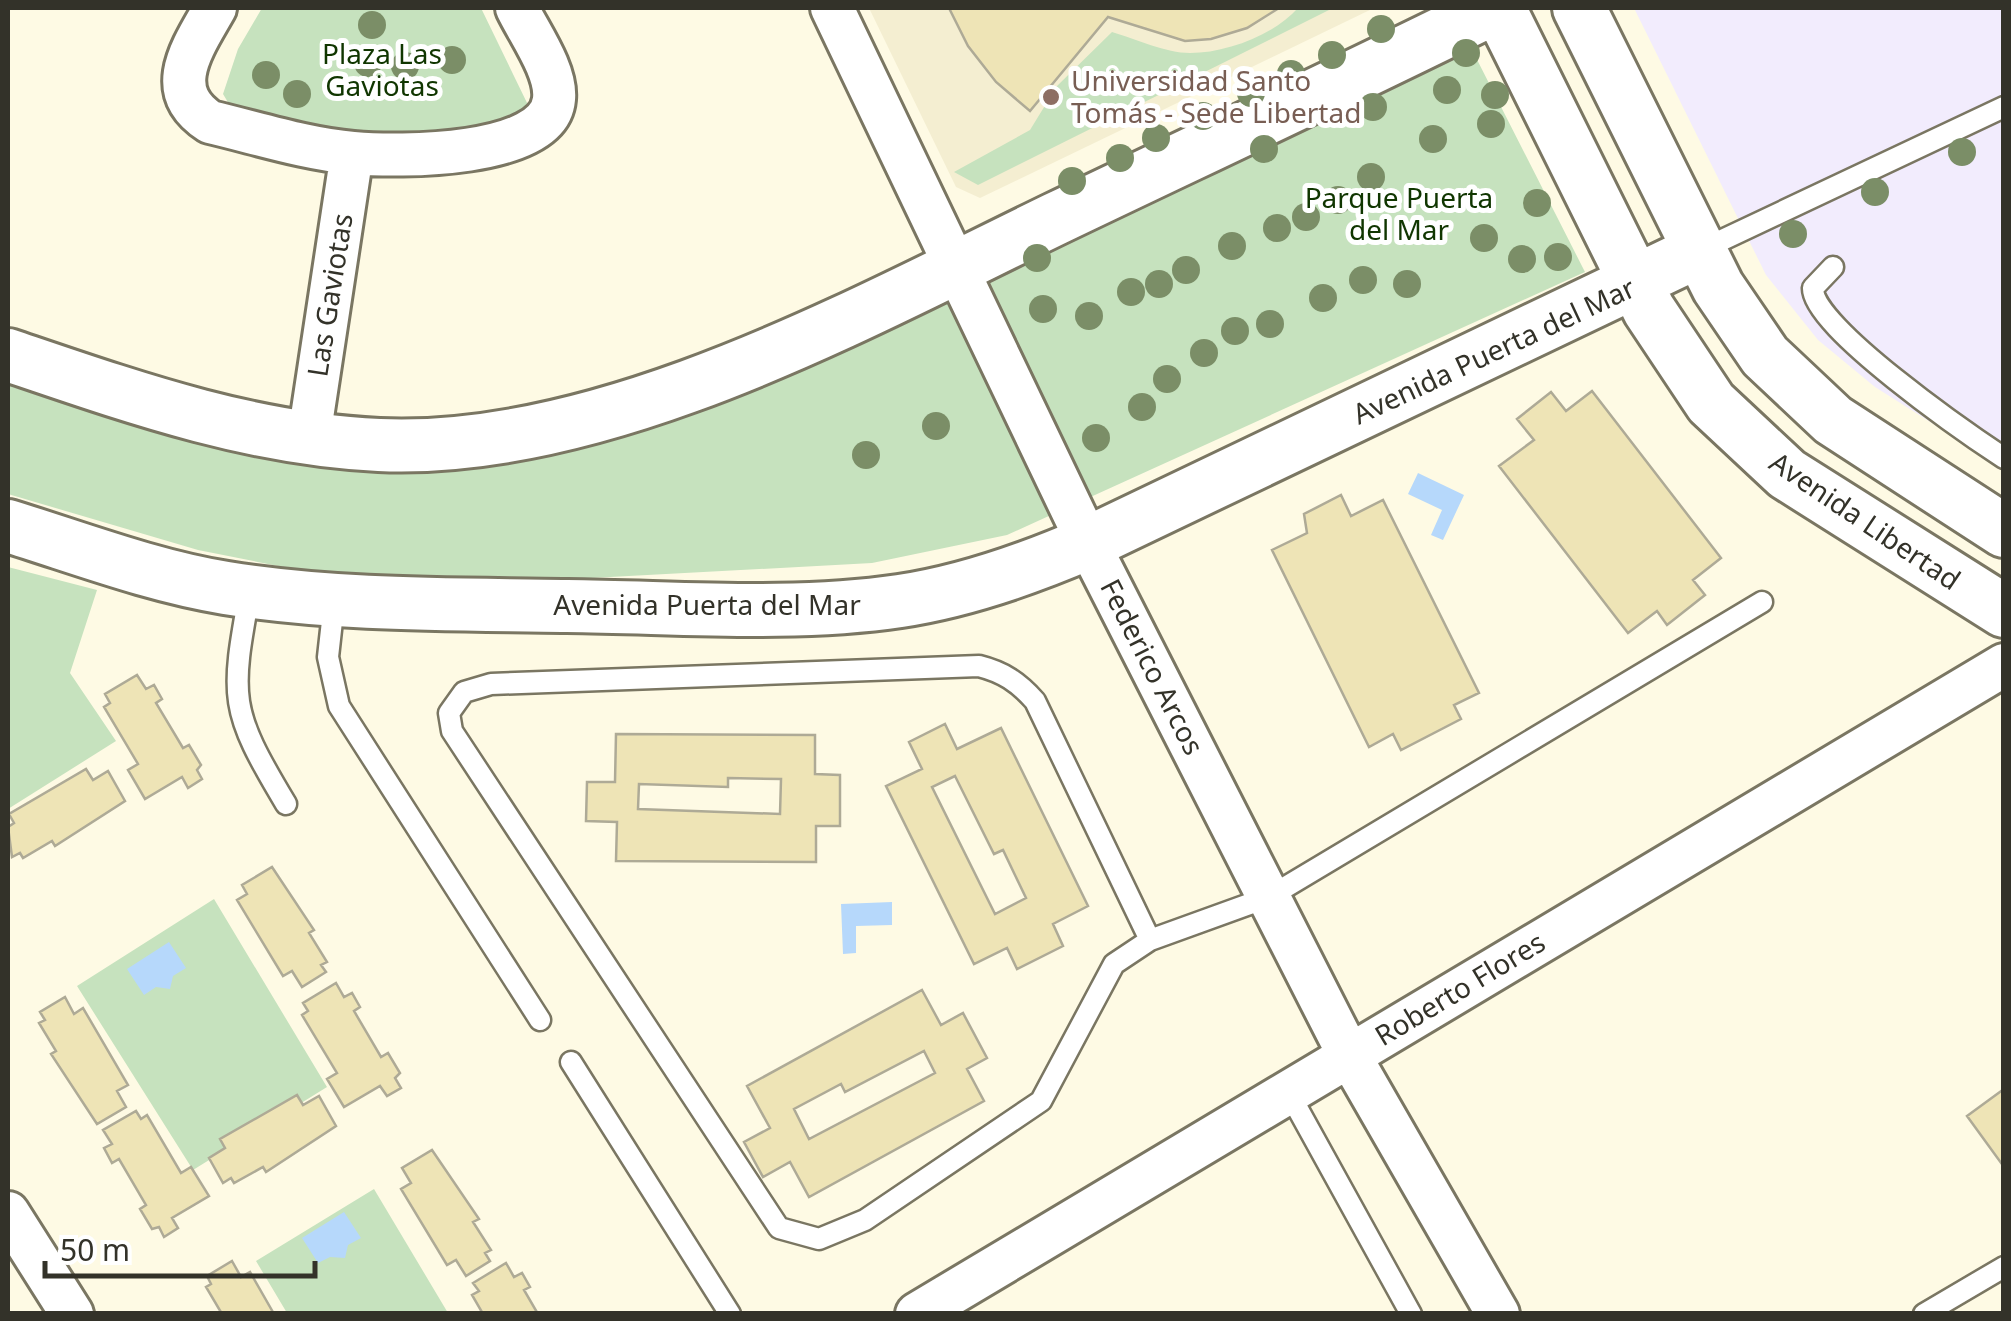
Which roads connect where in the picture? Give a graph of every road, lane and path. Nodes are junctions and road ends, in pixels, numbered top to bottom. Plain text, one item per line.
1 (215, 8) edge
2 (517, 8) edge
3 (832, 8) edge
4 (1497, 8) edge
5 (1578, 8) edge
6 (2004, 106) edge
7 (352, 153) junction
8 (1700, 251) junction
9 (958, 266) junction
10 (1833, 267) dead end
11 (1636, 284) junction
12 (8, 356) edge
13 (309, 437) junction
14 (2004, 458) edge
15 (8, 526) edge
16 (2004, 531) edge
17 (1088, 543) junction
18 (250, 590) junction
19 (335, 600) junction
20 (1762, 602) dead end
21 (2004, 612) edge
22 (2004, 664) edge
23 (286, 804) dead end
24 (1269, 897) junction
25 (1150, 940) junction
26 (540, 1020) dead end
27 (1350, 1055) junction
28 (570, 1062) dead end
29 (1290, 1093) junction
30 (8, 1213) edge
31 (2004, 1268) edge
32 (72, 1314) edge
33 (730, 1314) edge
34 (917, 1314) edge
35 (1411, 1314) edge
36 (1498, 1314) edge
37 (1924, 1314) edge

1 - 7 street
2 - 7 street
3 - 9 street, Federico Arcos
4 - 9 street
4 - 11 street, Avenida Libertad
5 - 8 street
6 - 8 lane
7 - 13 street, Las Gaviotas
8 - 11 street, Avenida Puerta del Mar
8 - 16 street
9 - 13 street
9 - 17 street, Federico Arcos
10 - 14 lane
11 - 17 street, Avenida Puerta del Mar
11 - 21 street, Avenida Libertad
12 - 13 street
15 - 18 street, Avenida Puerta del Mar
17 - 19 street, Avenida Puerta del Mar
17 - 24 street, Federico Arcos
18 - 19 street, Avenida Puerta del Mar
18 - 23 lane
19 - 26 lane
20 - 24 lane
22 - 27 street, Roberto Flores
24 - 25 lane
24 - 27 street, Federico Arcos
25 - 25 lane
27 - 29 street, Roberto Flores
27 - 36 street, Federico Arcos
28 - 33 lane
29 - 34 street, Roberto Flores
29 - 35 lane
30 - 32 street
31 - 37 lane

